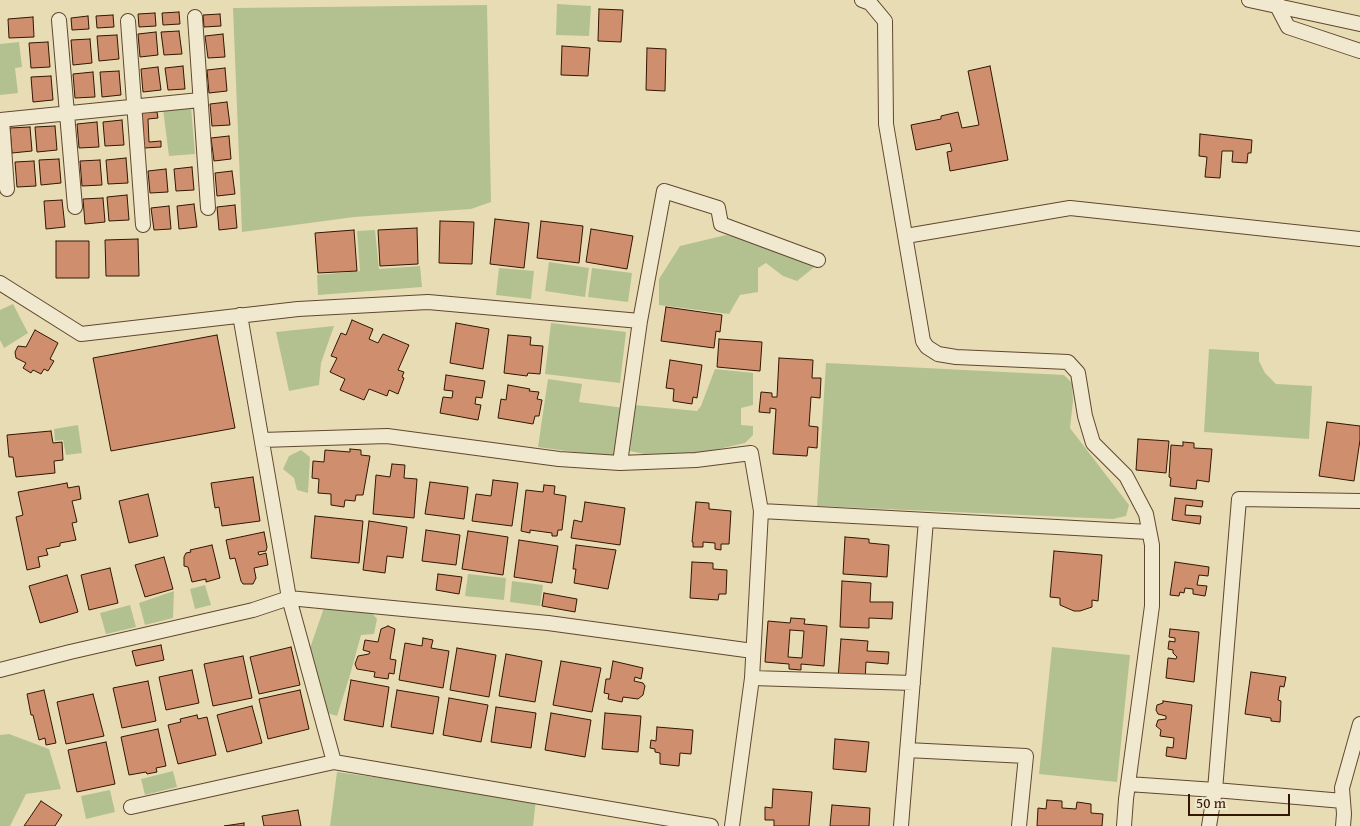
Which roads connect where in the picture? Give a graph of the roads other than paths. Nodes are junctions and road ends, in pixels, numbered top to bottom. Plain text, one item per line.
1 (862, 0) edge
2 (1249, 0) edge
3 (1277, 3) edge
4 (195, 17) dead end
5 (59, 20) dead end
6 (128, 21) dead end
7 (1360, 24) edge
8 (1360, 51) edge
9 (200, 100) junction
10 (134, 106) junction
11 (67, 113) junction
12 (1, 120) edge
13 (6, 189) dead end
14 (76, 207) dead end
15 (208, 208) dead end
16 (143, 225) dead end
17 (906, 236) junction
18 (1360, 239) edge
19 (818, 260) dead end
20 (0, 283) edge
21 (240, 315) junction
22 (640, 321) junction
23 (262, 440) junction
24 (620, 463) junction
25 (1360, 501) edge
26 (761, 511) junction
27 (926, 520) junction
28 (1149, 532) junction
29 (289, 598) junction
30 (753, 651) junction
31 (0, 670) edge
32 (752, 678) junction
33 (913, 683) junction
34 (1360, 724) edge
35 (907, 750) junction
36 (334, 762) junction
37 (1128, 784) junction
38 (1215, 790) junction
39 (1343, 801) junction
40 (131, 807) dead end
41 (711, 826) edge
42 (732, 826) edge
43 (901, 826) edge
44 (1019, 826) edge
45 (1124, 826) edge
46 (1209, 826) edge
47 (1343, 826) edge

1 - 17 street
2 - 3 street
3 - 7 street
3 - 8 street
4 - 9 street
5 - 11 street
6 - 10 street
9 - 10 street
9 - 15 street
10 - 11 street
10 - 16 street
11 - 12 street
11 - 14 street
12 - 13 street
17 - 18 street
17 - 28 street
19 - 22 street
20 - 21 street
21 - 22 street
21 - 23 street
22 - 24 street
23 - 24 street
23 - 29 street
24 - 26 street
25 - 38 street
26 - 27 street
26 - 30 street
27 - 28 street
27 - 33 street
28 - 37 street
29 - 30 street
29 - 31 street
29 - 36 street
30 - 32 street
32 - 33 street
32 - 42 street
33 - 35 street
34 - 39 street
35 - 43 street
35 - 44 street
36 - 40 street
36 - 41 street
37 - 38 street
37 - 45 street
38 - 39 street
38 - 46 street
39 - 47 street

